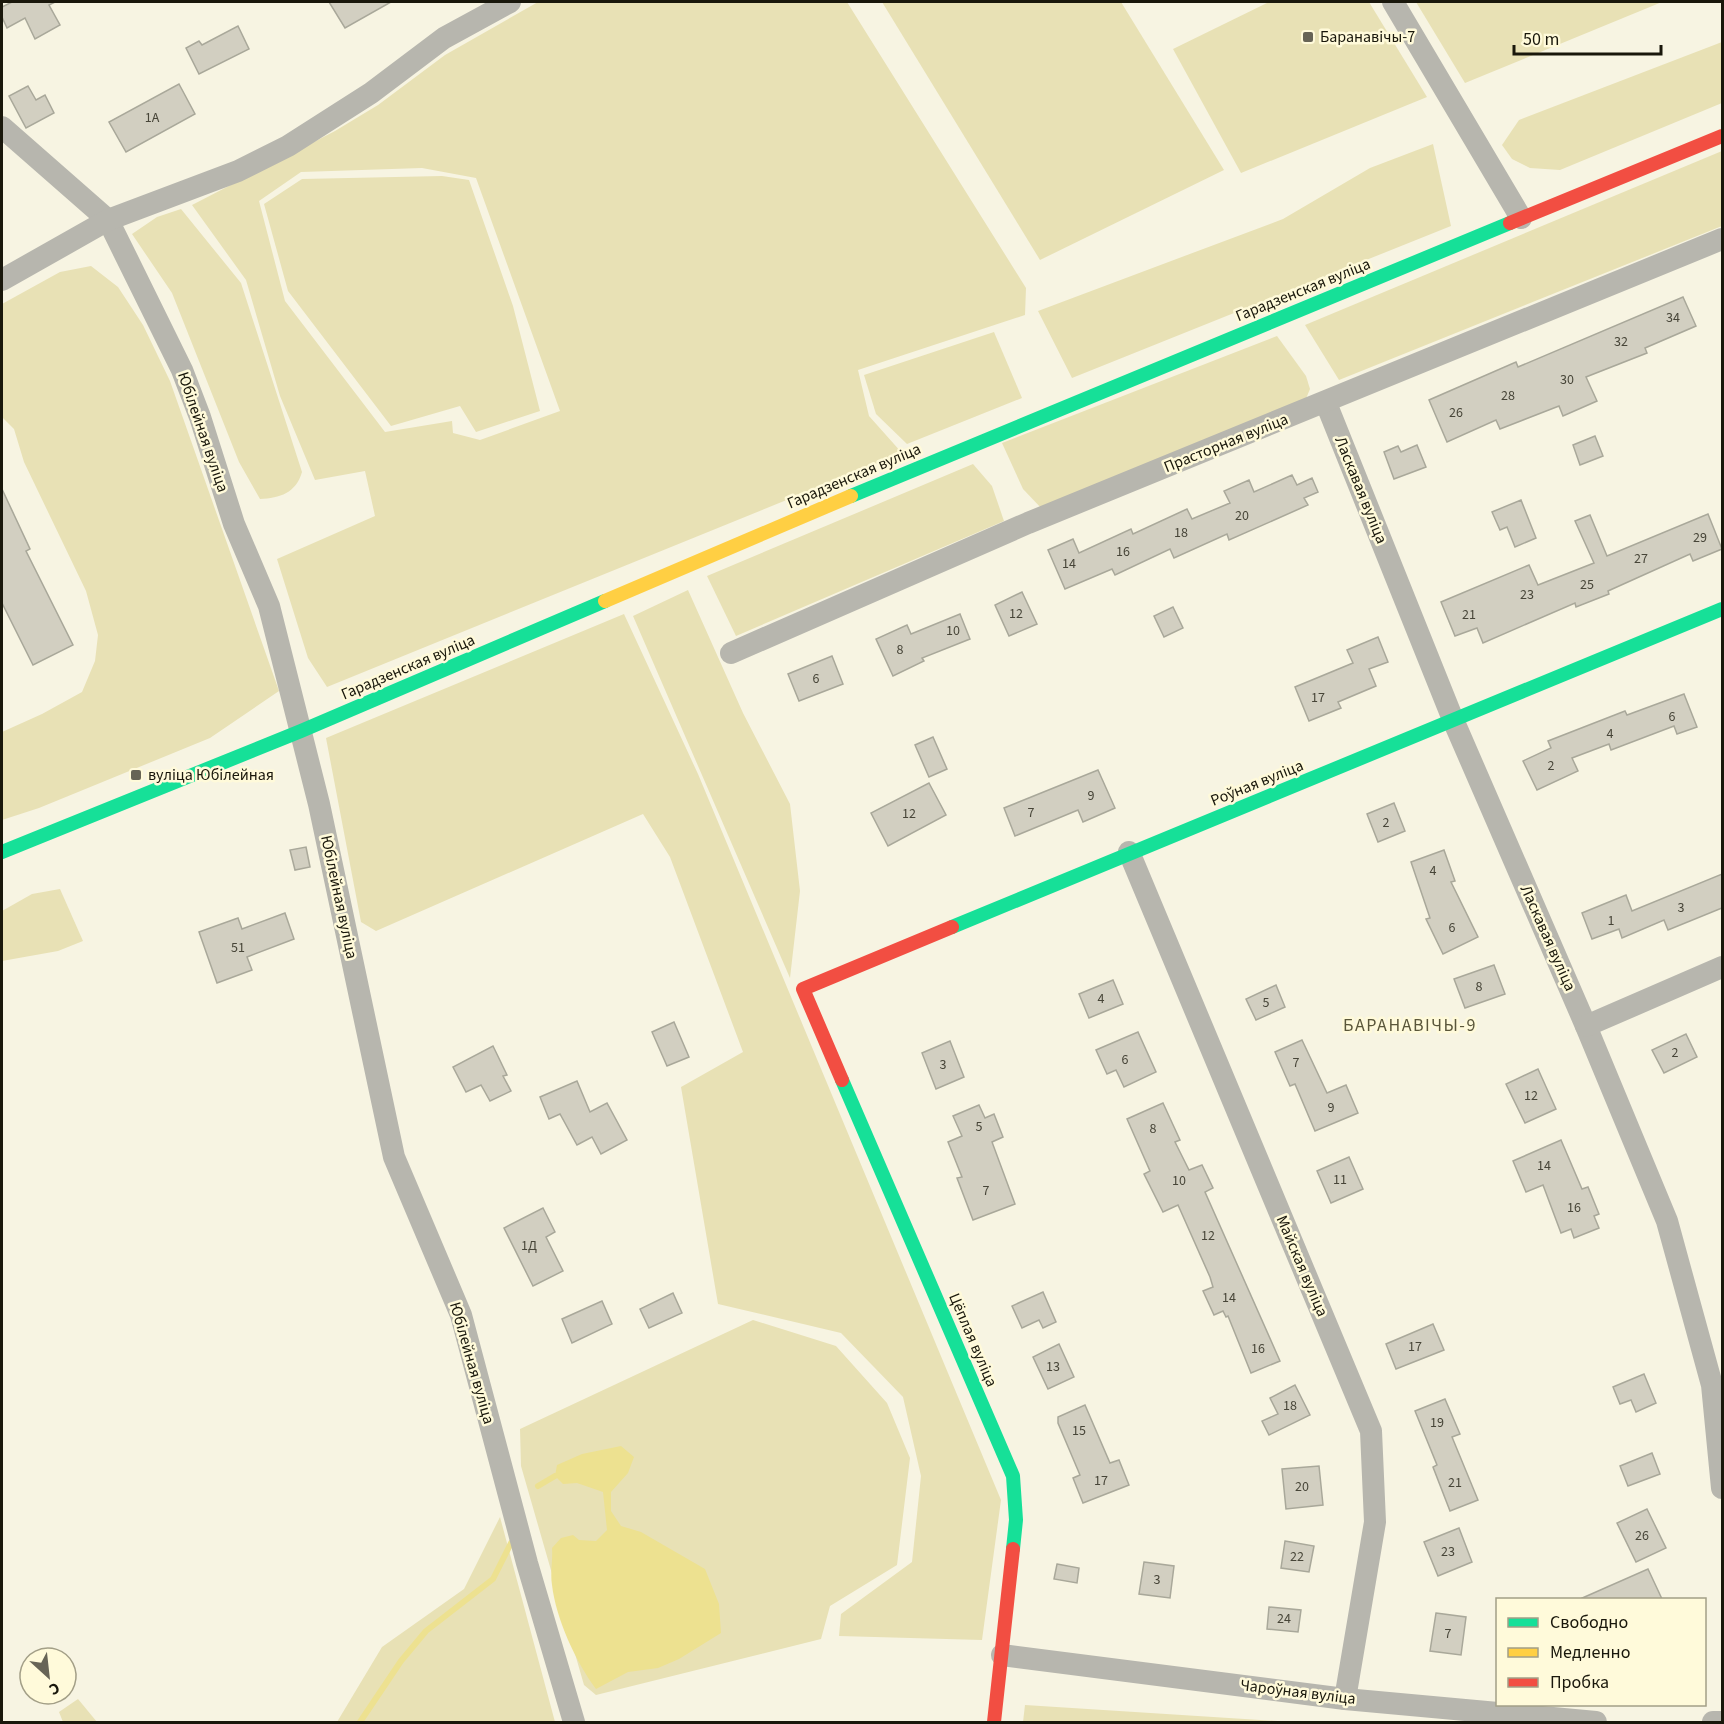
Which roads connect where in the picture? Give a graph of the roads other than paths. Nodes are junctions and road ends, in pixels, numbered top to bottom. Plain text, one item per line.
1 (510, 2) edge
2 (1393, 2) edge
3 (2, 127) edge
4 (1722, 136) edge
5 (1521, 218) junction
6 (108, 220) junction
7 (1722, 239) edge
8 (2, 280) edge
9 (1326, 403) junction
10 (1722, 609) edge
11 (731, 653) dead end
12 (1454, 722) junction
13 (301, 731) junction
14 (2, 852) edge
15 (1129, 852) junction
16 (1722, 967) edge
17 (803, 989) joint
18 (1587, 1026) junction
19 (1722, 1488) edge
20 (1002, 1655) junction
21 (1345, 1698) junction
22 (574, 1722) edge
23 (994, 1722) edge
24 (1596, 1722) edge
25 (1713, 1722) edge
26 (1722, 1722) edge

1 - 6 street
2 - 5 street
3 - 6 street, Юбілейная вуліца
4 - 5 main road, Гарадзенская вуліца
5 - 13 main road, Гарадзенская вуліца
6 - 8 street
6 - 13 street, Юбілейная вуліца
7 - 9 street, Прасторная вуліца
9 - 11 street, Прасторная вуліца
9 - 12 street, Ласкавая вуліца
10 - 12 main road, Роўная вуліца
12 - 15 main road, Роўная вуліца
12 - 18 street, Ласкавая вуліца
13 - 14 main road, Гарадзенская вуліца
13 - 22 street, Юбілейная вуліца
15 - 17 main road, Роўная вуліца
15 - 21 street, Майская вуліца
16 - 18 street
17 - 20 main road, Цёплая вуліца
18 - 19 street, Ласкавая вуліца
20 - 21 street, Чароўная вуліца
20 - 23 main road, Цёплая вуліца
21 - 24 street, Чароўная вуліца
25 - 26 street

